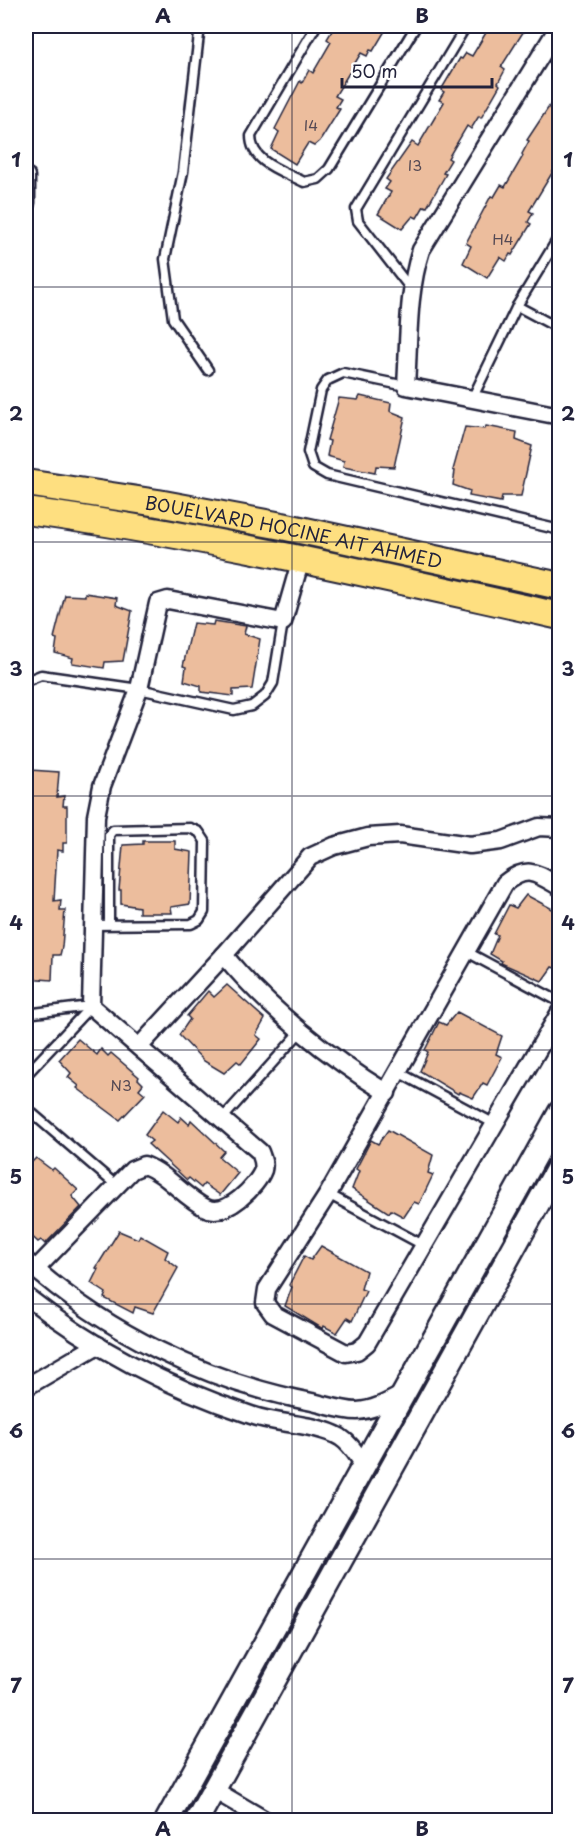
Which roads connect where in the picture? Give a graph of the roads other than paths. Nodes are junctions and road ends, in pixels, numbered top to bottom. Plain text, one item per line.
1 (200, 26) edge
2 (316, 26) edge
3 (416, 26) edge
4 (466, 26) edge
5 (559, 26) edge
6 (26, 176) edge
7 (26, 203) edge
8 (560, 235) edge
9 (412, 290) junction
10 (517, 306) junction
11 (560, 329) edge
12 (208, 370) dead end
13 (406, 386) junction
14 (472, 400) junction
15 (560, 416) edge
16 (26, 483) edge
17 (26, 511) edge
18 (560, 530) edge
19 (301, 559) junction
20 (560, 586) edge
21 (560, 616) edge
22 (283, 622) junction
23 (26, 681) edge
24 (139, 689) junction
25 (560, 828) edge
26 (560, 887) edge
27 (109, 924) junction
28 (91, 925) junction
29 (467, 952) junction
30 (224, 956) junction
31 (560, 1002) edge
32 (91, 1006) junction
33 (560, 1012) edge
34 (26, 1014) edge
35 (302, 1030) junction
36 (139, 1047) junction
37 (398, 1072) junction
38 (26, 1075) edge
39 (387, 1093) junction
40 (26, 1108) edge
41 (560, 1112) edge
42 (222, 1119) junction
43 (493, 1123) junction
44 (560, 1164) edge
45 (117, 1186) junction
46 (328, 1194) junction
47 (423, 1245) junction
48 (30, 1266) edge
49 (26, 1296) edge
50 (98, 1346) junction
51 (26, 1387) edge
52 (403, 1394) junction
53 (364, 1465) junction
54 (214, 1790) junction
55 (26, 1817) edge
56 (31, 1821) edge
57 (167, 1821) edge
58 (197, 1821) edge
59 (265, 1821) edge

1 - 12 lane
2 - 3 lane
4 - 9 lane
5 - 9 street
6 - 7 street
8 - 10 lane
9 - 13 street
10 - 11 lane
10 - 14 lane
13 - 14 street
13 - 18 lane
14 - 15 street
16 - 20 main road, BOUELVARD HOCINE AIT AHMED
17 - 19 main road
19 - 21 main road
19 - 22 street
22 - 24 lane
22 - 24 street
23 - 24 lane
24 - 28 street
25 - 30 street
26 - 29 street
27 - 27 lane
27 - 28 lane
28 - 32 street
29 - 31 lane
29 - 37 street
30 - 35 street
30 - 36 street
32 - 34 lane
32 - 36 street
32 - 38 lane
33 - 43 street
35 - 39 street
35 - 42 lane
36 - 42 street
37 - 39 street
37 - 43 lane
39 - 46 street
40 - 45 lane
41 - 52 street
42 - 45 street
43 - 47 street
44 - 54 street
45 - 48 street
46 - 47 lane
46 - 47 street
48 - 52 street
49 - 50 street
50 - 51 street
50 - 53 street
52 - 53 street
53 - 57 street
54 - 58 street
54 - 59 street
55 - 56 lane

